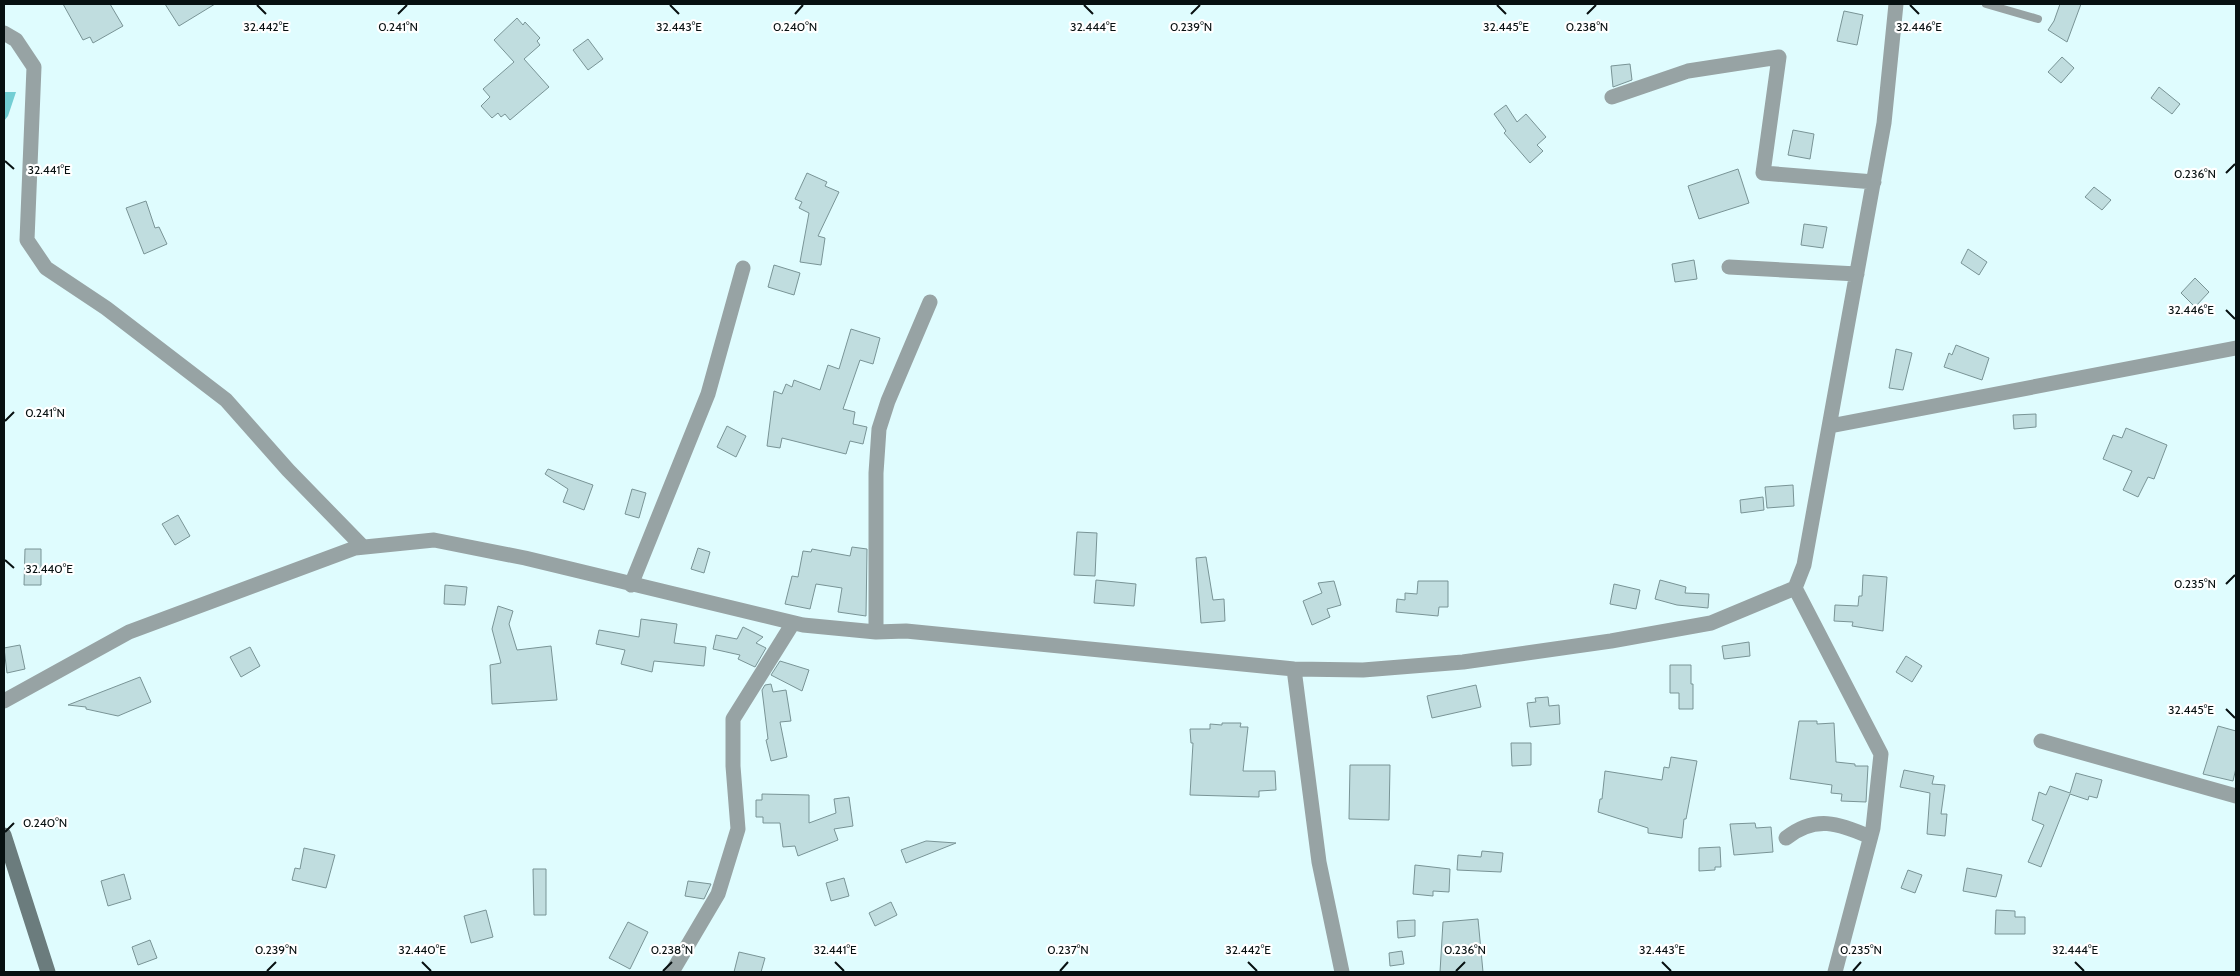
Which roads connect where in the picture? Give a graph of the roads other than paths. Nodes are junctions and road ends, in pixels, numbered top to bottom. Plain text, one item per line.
1 (1896, 4) edge
2 (1986, 4) edge
3 (2038, 18) dead end
4 (4, 33) edge
5 (1612, 97) dead end
6 (1874, 182) junction
7 (1729, 267) dead end
8 (742, 268) dead end
9 (1857, 274) junction
10 (930, 302) dead end
11 (2236, 348) edge
12 (1830, 426) junction
13 (363, 547) junction
14 (631, 585) junction
15 (1794, 588) junction
16 (793, 623) junction
17 (876, 632) junction
18 (1294, 669) junction
19 (4, 701) edge
20 (2041, 741) dead end
21 (2236, 796) edge
22 (4, 835) edge
23 (1870, 837) junction
24 (1786, 838) dead end
25 (48, 972) edge
26 (672, 972) edge
27 (1342, 972) edge
28 (1836, 972) edge

1 - 6 street
2 - 3 lane
4 - 13 street
5 - 6 street
6 - 9 street
7 - 9 street
8 - 14 street
9 - 12 street
10 - 17 street
11 - 12 street
12 - 15 street
13 - 14 street
13 - 19 street
14 - 16 street
15 - 18 street
15 - 23 street
16 - 17 street
16 - 26 street
17 - 18 street
18 - 27 street
20 - 21 street
22 - 25 street
23 - 24 street
23 - 28 street

